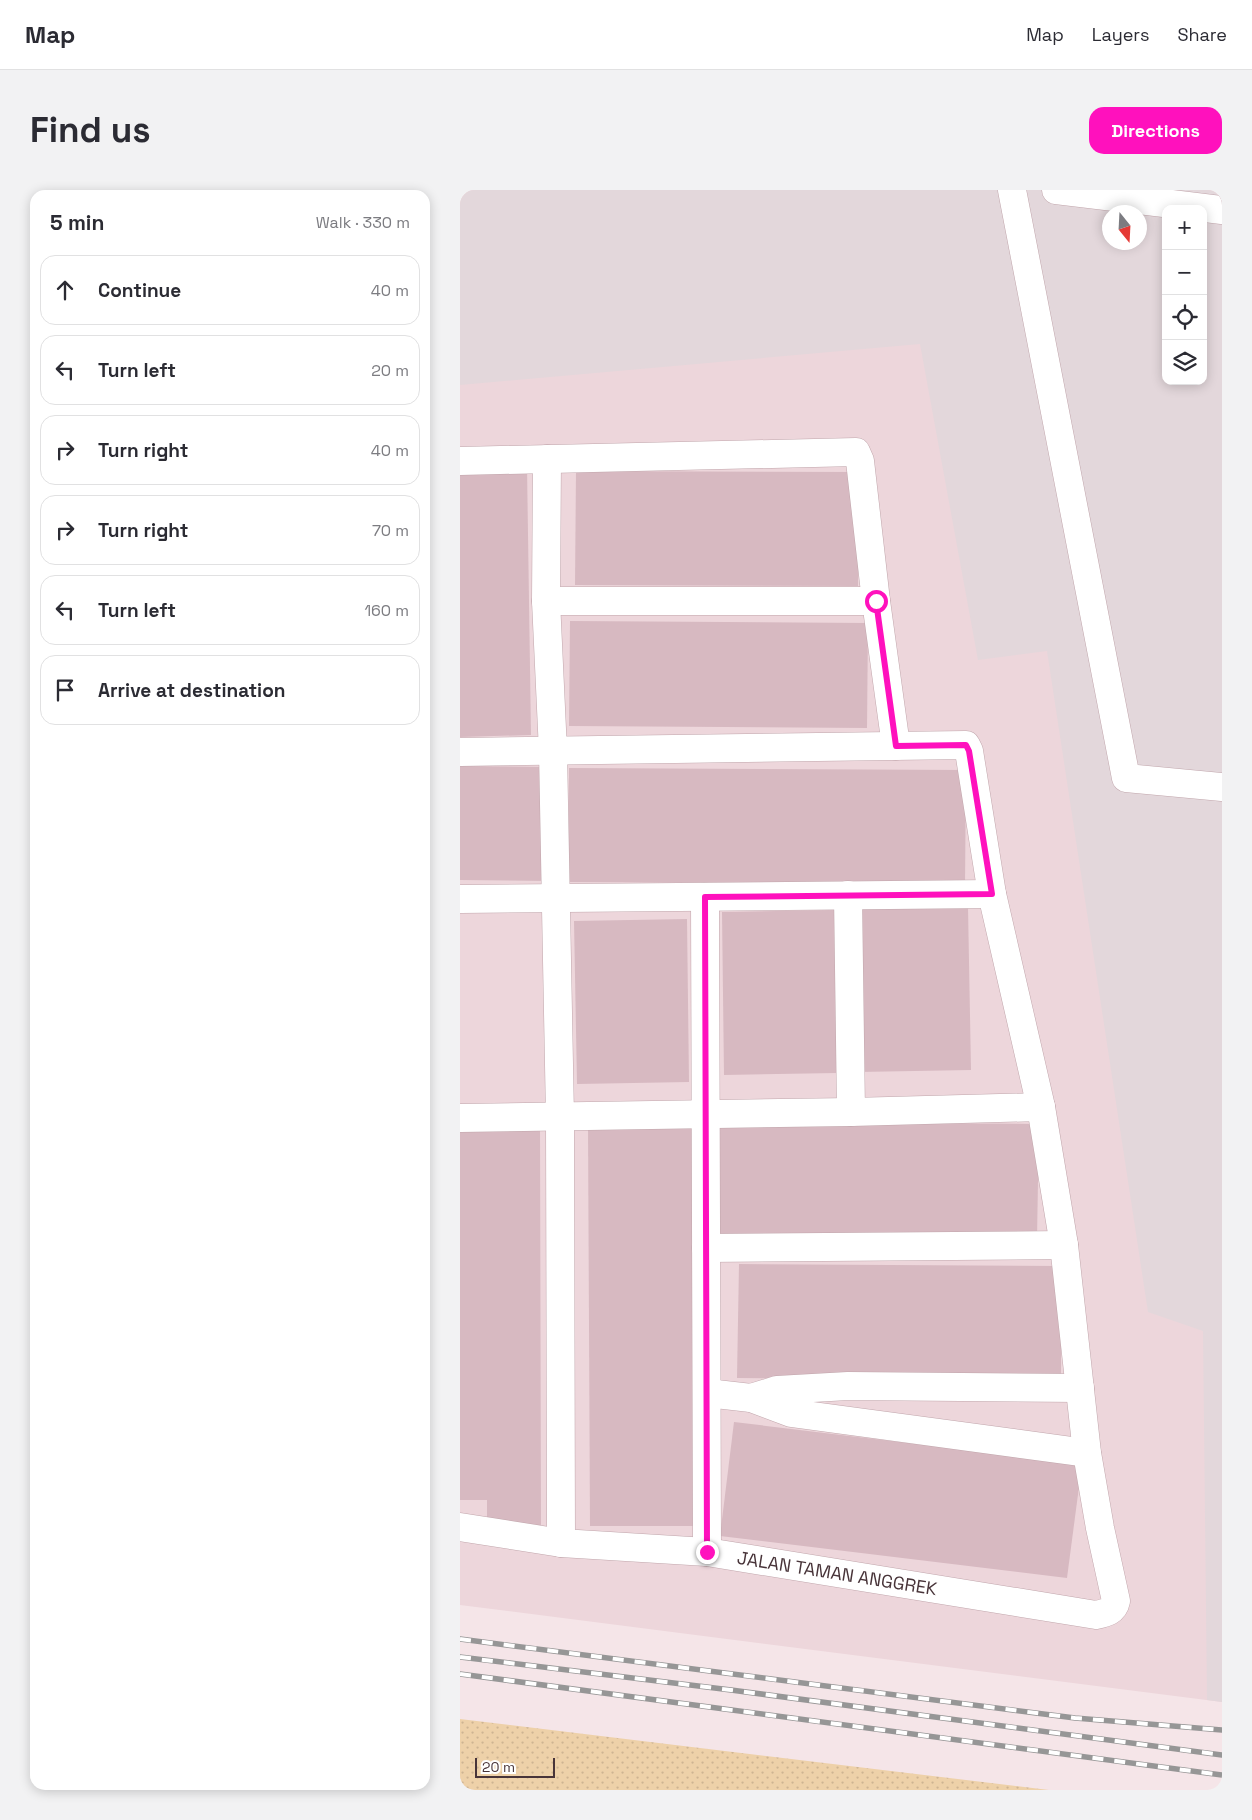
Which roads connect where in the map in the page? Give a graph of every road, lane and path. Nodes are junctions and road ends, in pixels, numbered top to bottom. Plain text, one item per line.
1 (1012, 190) edge
2 (1056, 190) edge
3 (1222, 210) edge
4 (548, 459) junction
5 (460, 461) edge
6 (546, 601) junction
7 (876, 601) junction
8 (896, 746) junction
9 (553, 751) junction
10 (460, 752) edge
11 (1222, 787) edge
12 (992, 894) junction
13 (848, 895) junction
14 (705, 897) junction
15 (556, 898) junction
16 (460, 899) edge
17 (1041, 1107) junction
18 (851, 1112) junction
19 (706, 1115) junction
20 (560, 1117) junction
21 (460, 1118) edge
22 (1064, 1246) junction
23 (706, 1248) junction
24 (1080, 1388) junction
25 (707, 1393) junction
26 (751, 1398) junction
27 (1087, 1453) junction
28 (460, 1527) edge
29 (561, 1543) junction
30 (707, 1552) junction

1 - 11 street
2 - 3 street
4 - 5 street
4 - 6 street
4 - 7 street
6 - 7 street
6 - 9 street
7 - 8 street
8 - 9 street
8 - 12 street
9 - 10 street
9 - 15 street
12 - 13 street
12 - 17 street
13 - 14 street
13 - 18 street
14 - 15 street
14 - 19 street
15 - 16 street
15 - 20 street
17 - 18 street
17 - 22 street
18 - 19 street
19 - 20 street
19 - 23 street
20 - 21 street
20 - 29 street
22 - 23 street
22 - 24 street
23 - 25 street
24 - 26 street
24 - 27 street
25 - 26 street
25 - 30 street
26 - 27 street
27 - 30 street, JALAN TAMAN ANGGREK
28 - 29 street, JALAN TAMAN ANGGREK
29 - 30 street, JALAN TAMAN ANGGREK

